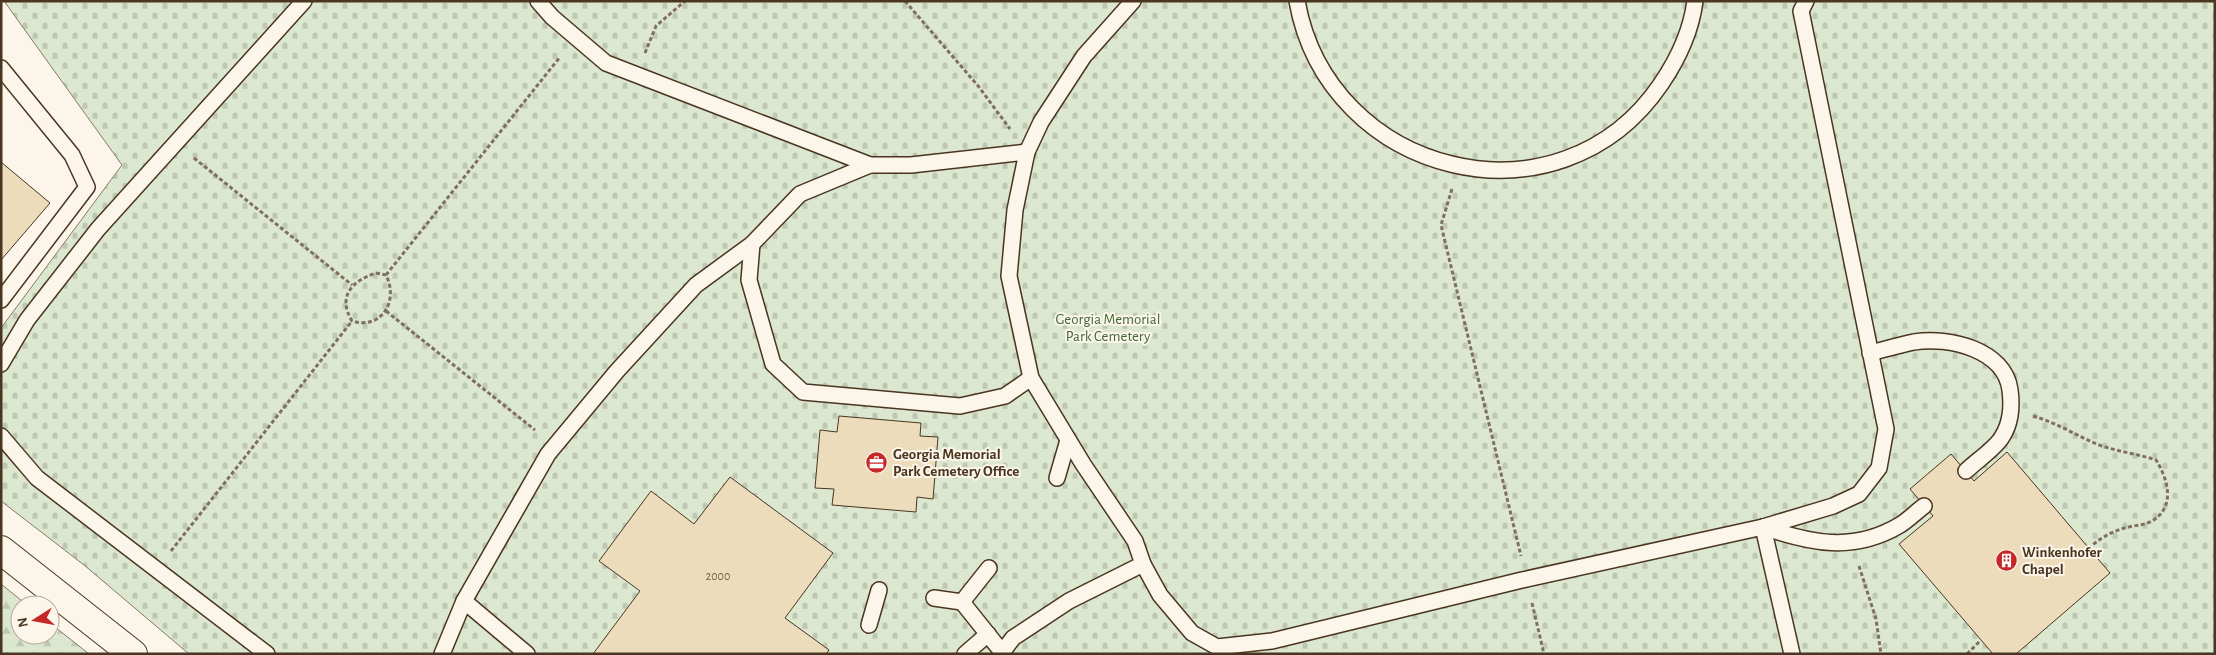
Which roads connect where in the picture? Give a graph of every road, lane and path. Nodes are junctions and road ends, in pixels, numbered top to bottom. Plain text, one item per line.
1 (304, 1) edge
2 (538, 1) edge
3 (685, 1) edge
4 (905, 1) edge
5 (1133, 1) edge
6 (1297, 1) edge
7 (1695, 1) edge
8 (1806, 1) edge
9 (576, 37) junction
10 (1, 68) edge
11 (636, 75) junction
12 (176, 144) junction
13 (1027, 152) junction
14 (870, 165) junction
15 (1460, 167) junction
16 (752, 244) junction
17 (386, 275) junction
18 (352, 285) junction
19 (1, 300) edge
20 (386, 311) junction
21 (352, 321) junction
22 (1870, 353) junction
23 (1, 364) edge
24 (1031, 378) junction
25 (2010, 412) junction
26 (1, 436) edge
27 (1068, 440) junction
28 (555, 446) junction
29 (1966, 470) dead end
30 (1057, 478) dead end
31 (1924, 506) dead end
32 (1763, 527) junction
33 (1852, 541) junction
34 (2089, 548) dead end
35 (1, 550) edge
36 (1143, 564) junction
37 (988, 568) dead end
38 (156, 569) junction
39 (1526, 579) junction
40 (879, 590) dead end
41 (934, 598) dead end
42 (464, 601) junction
43 (962, 602) junction
44 (869, 625) dead end
45 (988, 634) junction
46 (1981, 640) dead end
47 (1001, 653) edge
48 (133, 654) edge
49 (267, 654) edge
50 (442, 654) edge
51 (527, 654) edge
52 (965, 654) edge
53 (1544, 654) edge
54 (1792, 654) edge
55 (1881, 654) edge
56 (1968, 654) edge

1 - 12 lane
2 - 9 lane
3 - 11 path
4 - 13 path
5 - 13 lane
6 - 15 lane
7 - 15 lane
8 - 22 lane
9 - 11 lane
9 - 17 path
10 - 19 lane
11 - 14 lane
12 - 18 path
12 - 23 lane
13 - 14 lane
13 - 24 lane
14 - 16 lane
15 - 39 path
16 - 24 lane
16 - 28 lane
17 - 18 path
17 - 20 path
18 - 21 path
20 - 21 path
20 - 28 path
21 - 38 path
22 - 25 lane
22 - 32 lane
24 - 27 lane
25 - 29 lane
25 - 34 path
26 - 38 lane
27 - 30 lane
27 - 36 lane
28 - 42 lane
31 - 33 lane
32 - 33 lane
32 - 39 lane
32 - 54 lane
33 - 55 path
35 - 48 street
36 - 39 lane
36 - 47 lane
37 - 43 lane
38 - 49 lane
39 - 53 path
40 - 44 lane
41 - 43 lane
42 - 50 lane
42 - 51 lane
43 - 45 lane
45 - 47 lane
45 - 52 lane
46 - 56 path

